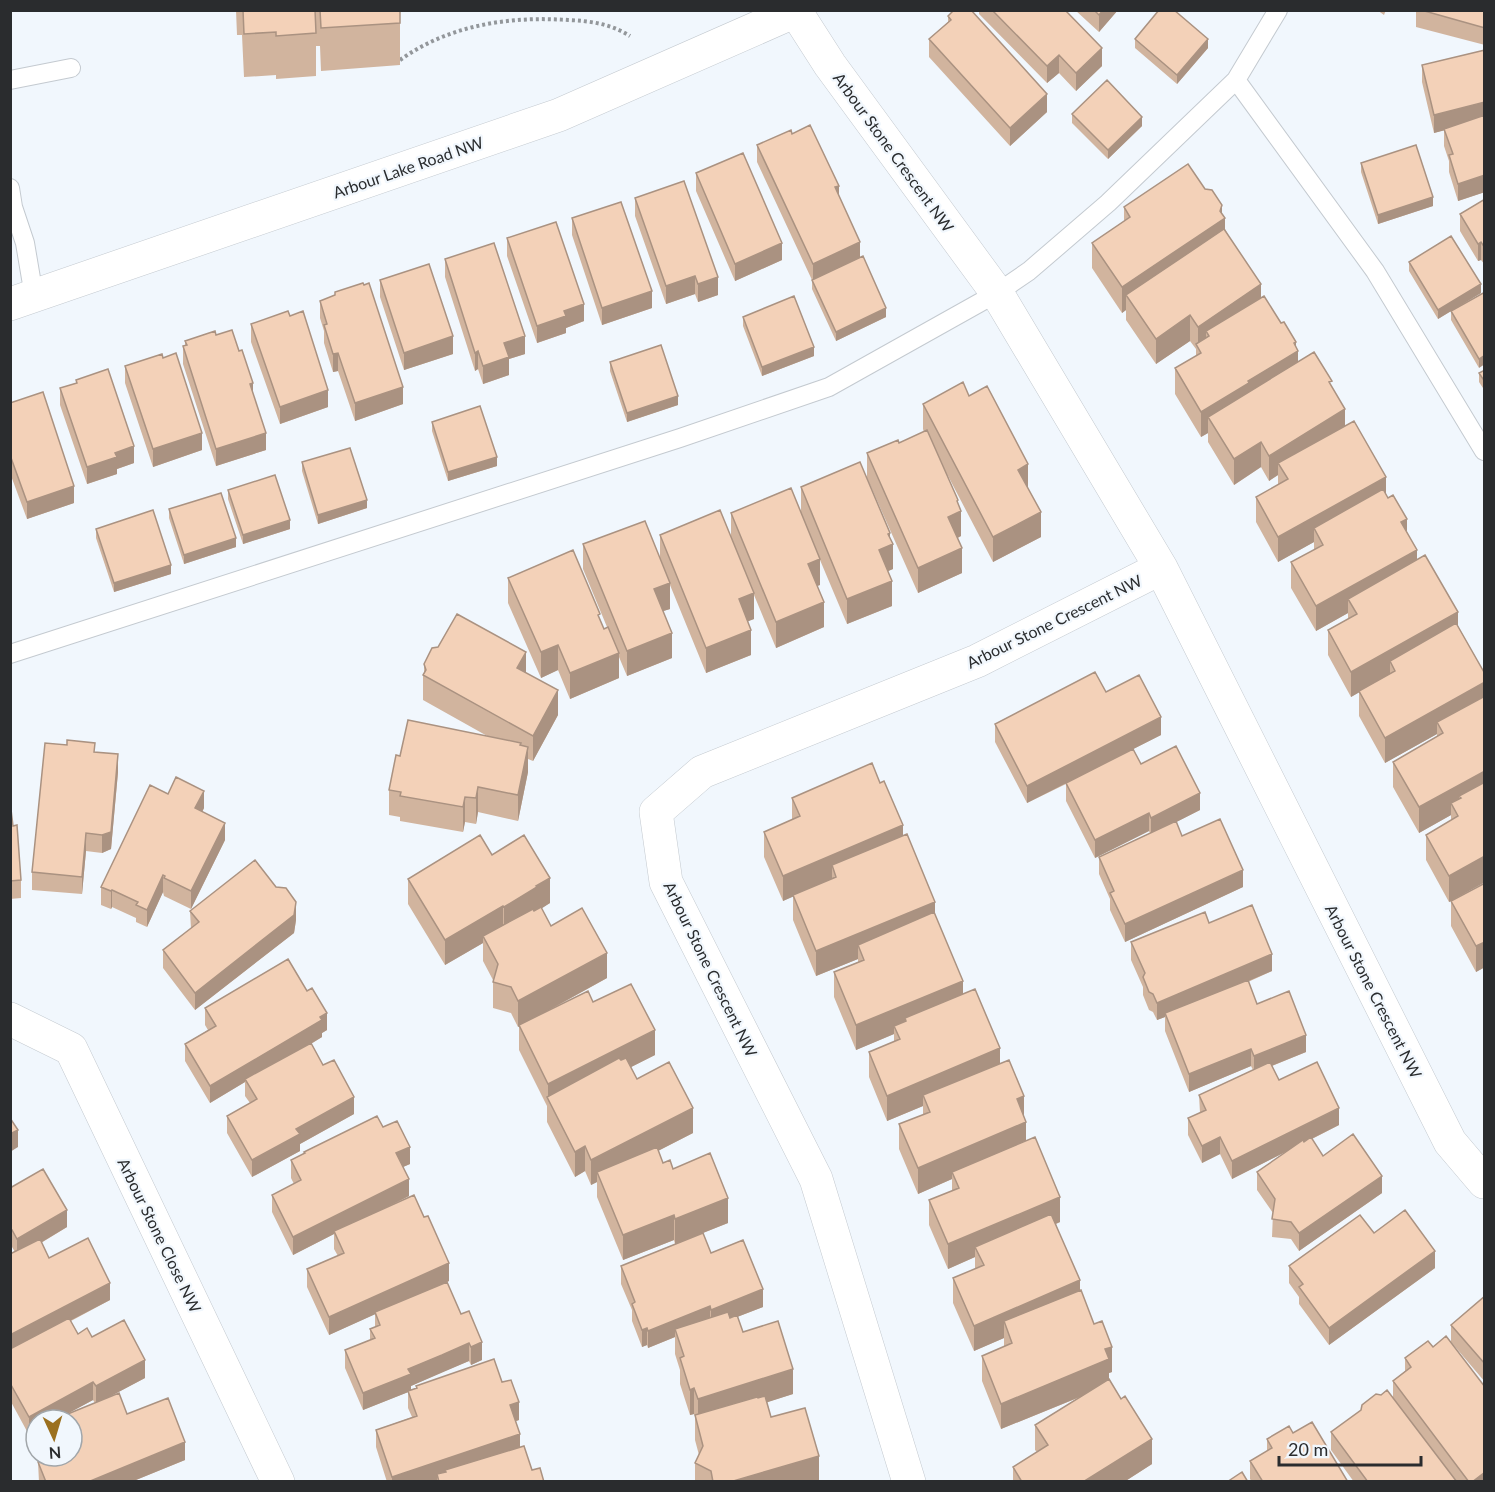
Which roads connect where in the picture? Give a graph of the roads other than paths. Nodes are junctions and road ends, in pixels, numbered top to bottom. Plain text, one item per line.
1 (1278, 10) edge
2 (797, 11) edge
3 (71, 68) dead end
4 (10, 80) edge
5 (1236, 80) junction
6 (10, 188) edge
7 (997, 293) junction
8 (22, 300) edge
9 (1485, 451) edge
10 (1161, 568) junction
11 (10, 654) edge
12 (10, 1019) edge
13 (1485, 1182) edge
14 (278, 1482) edge
15 (909, 1482) edge

1 - 5 lane
2 - 7 street, Arbour Stone Crescent NW
2 - 8 street, Arbour Lake Road NW
3 - 4 lane
5 - 7 lane
5 - 9 lane
6 - 8 lane
7 - 10 street, Arbour Stone Crescent NW
7 - 11 lane
10 - 13 street, Arbour Stone Crescent NW
10 - 15 street, Arbour Stone Crescent NW
12 - 14 street, Arbour Stone Close NW

